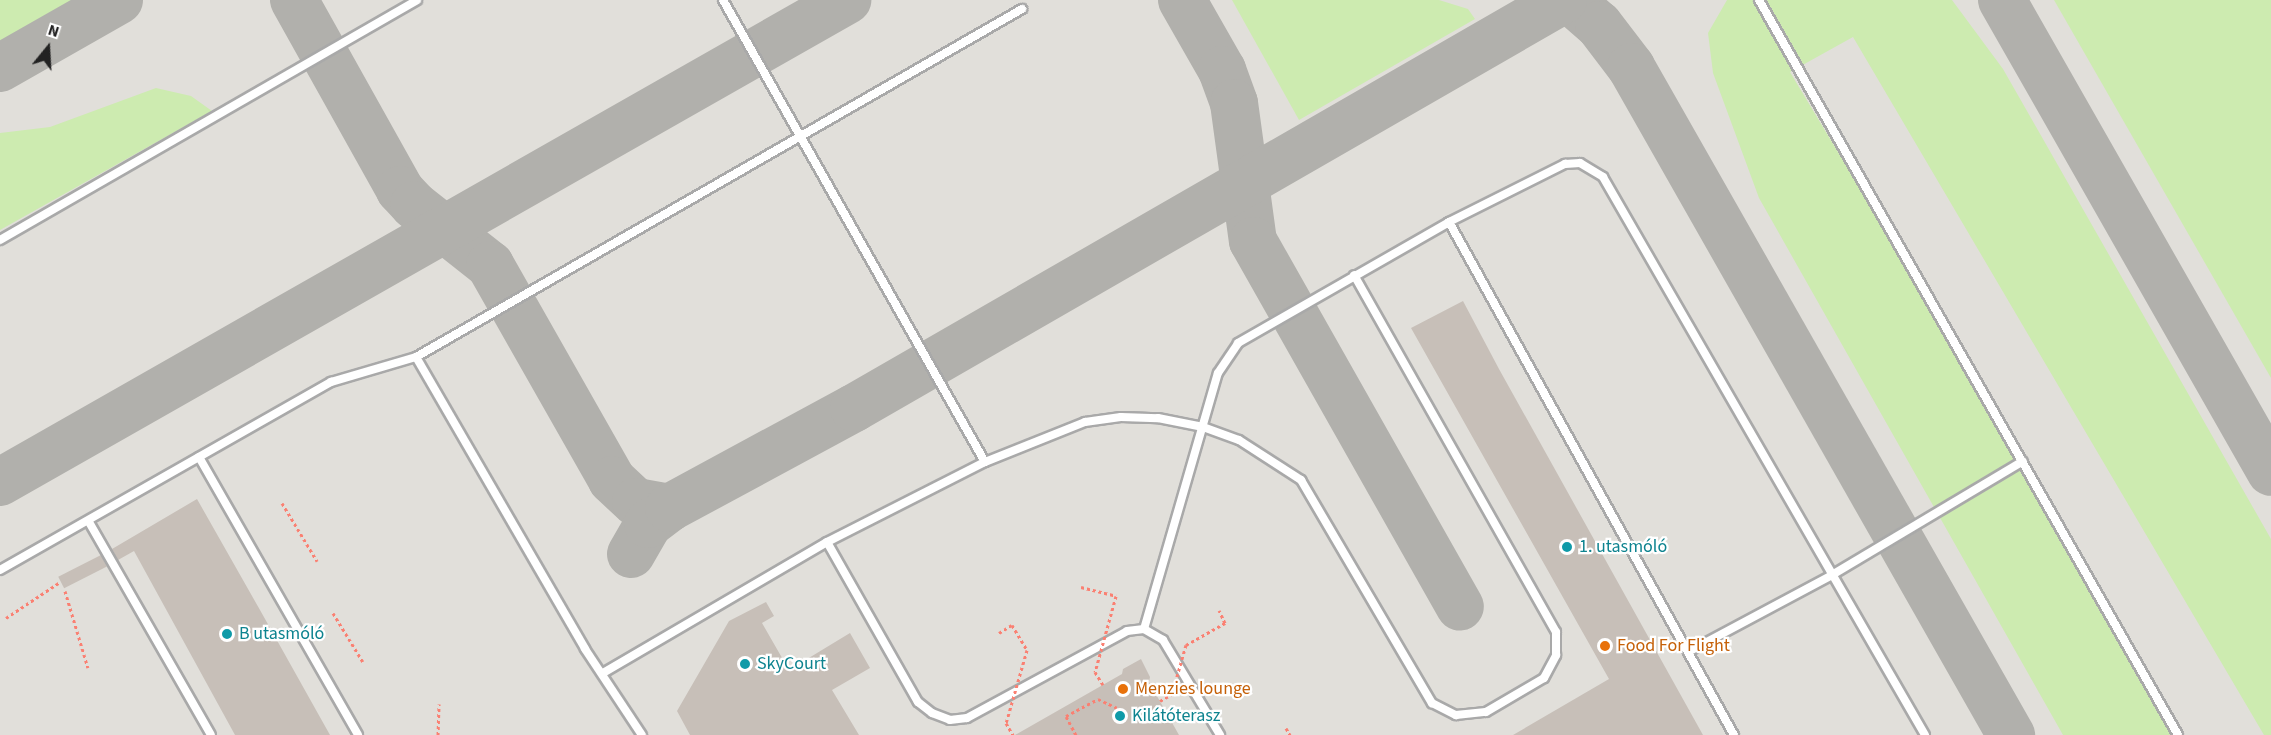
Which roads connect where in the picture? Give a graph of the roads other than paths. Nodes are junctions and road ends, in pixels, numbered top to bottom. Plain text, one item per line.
1 (417, 0) edge
2 (723, 0) edge
3 (1759, 0) edge
4 (1022, 9) dead end
5 (802, 136) junction
6 (1449, 222) junction
7 (0, 240) edge
8 (1354, 275) junction
9 (416, 357) junction
10 (1203, 427) junction
11 (199, 456) junction
12 (2023, 461) junction
13 (985, 462) junction
14 (88, 522) junction
15 (827, 542) junction
16 (0, 570) edge
17 (1832, 575) junction
18 (1144, 629) junction
19 (1688, 652) junction
20 (603, 673) junction
21 (212, 735) edge
22 (358, 735) edge
23 (642, 735) edge
24 (1220, 735) edge
25 (1734, 735) edge
26 (1925, 735) edge
27 (2178, 735) edge

1 - 7 lane
2 - 5 lane
3 - 12 lane
4 - 5 lane
5 - 9 lane
5 - 13 lane
6 - 8 lane
6 - 17 lane
6 - 19 lane
8 - 10 lane
8 - 10 lane
9 - 11 lane
9 - 20 lane
10 - 13 lane
10 - 18 lane
11 - 14 lane
11 - 22 lane
12 - 17 lane
12 - 27 lane
13 - 15 lane
14 - 16 lane
14 - 21 lane
15 - 18 lane
15 - 20 lane
17 - 19 lane
17 - 26 lane
18 - 24 lane
19 - 25 lane
20 - 23 lane

